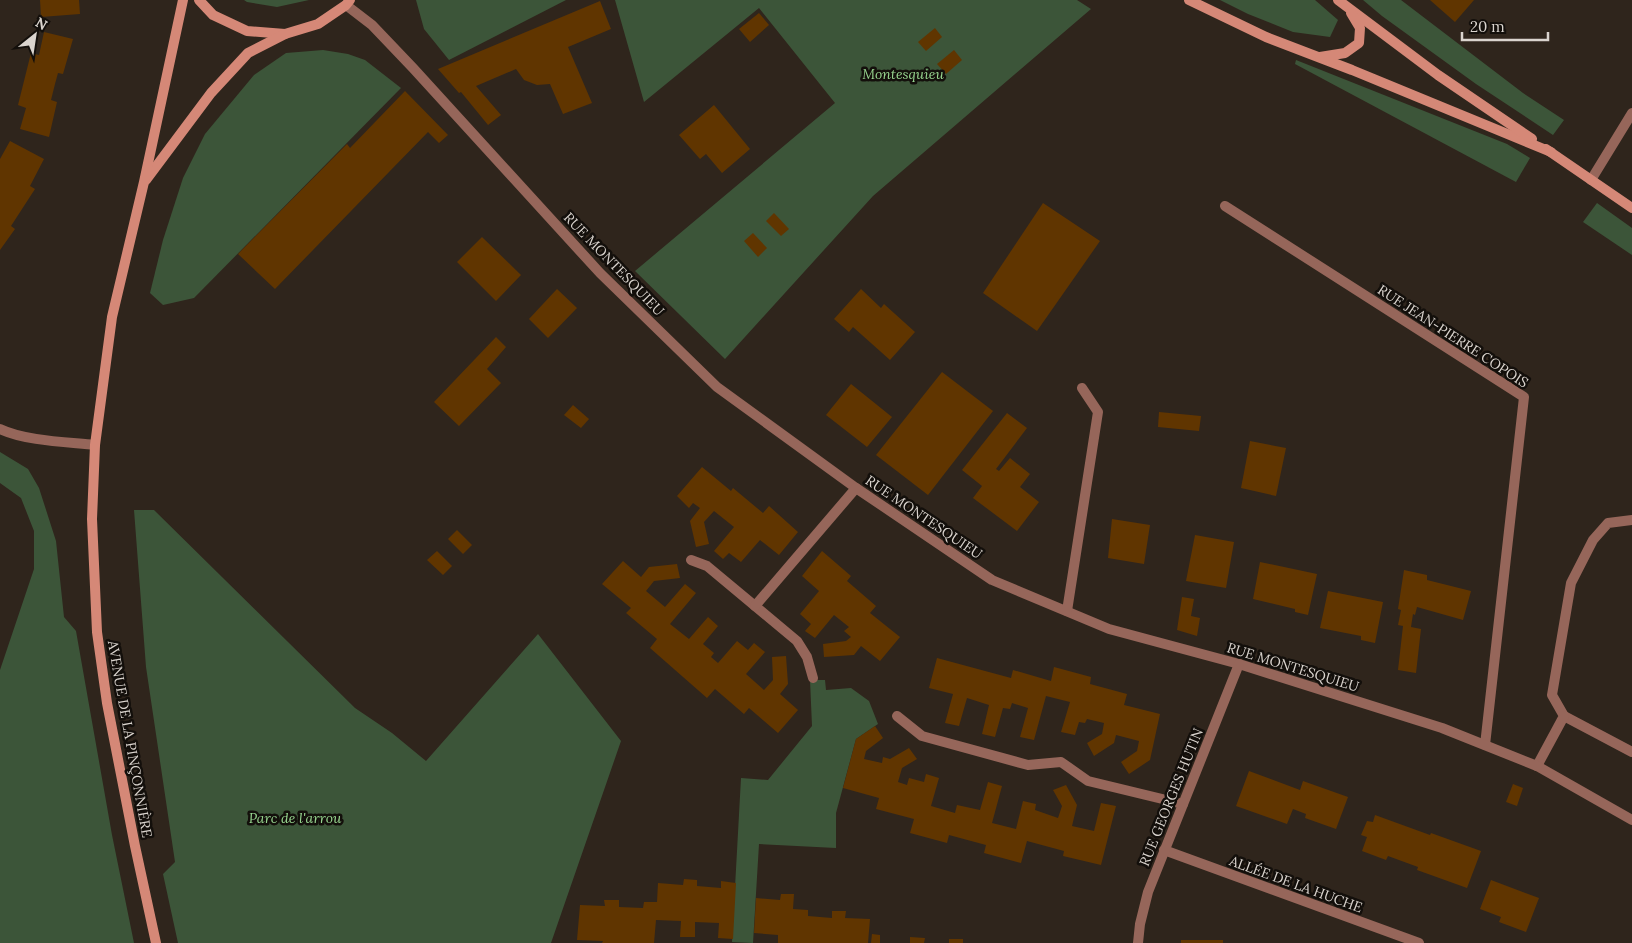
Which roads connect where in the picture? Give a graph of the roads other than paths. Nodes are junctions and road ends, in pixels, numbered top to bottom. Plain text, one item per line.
1 (183, 0) edge
2 (198, 0) edge
3 (1189, 0) edge
4 (1338, 0) edge
5 (348, 2) edge
6 (1348, 7) junction
7 (285, 34) junction
8 (1319, 57) junction
9 (1632, 113) edge
10 (1551, 152) junction
11 (1591, 180) junction
12 (144, 182) junction
13 (1225, 206) dead end
14 (1632, 208) edge
15 (1082, 388) dead end
16 (0, 429) edge
17 (95, 445) junction
18 (856, 488) junction
19 (1632, 520) edge
20 (692, 560) dead end
21 (755, 606) junction
22 (1067, 611) junction
23 (1238, 664) junction
24 (813, 678) dead end
25 (897, 716) dead end
26 (1564, 716) junction
27 (1486, 745) junction
28 (1632, 752) edge
29 (1537, 766) junction
30 (1183, 804) junction
31 (1632, 820) edge
32 (1164, 850) junction
33 (156, 943) edge
34 (1138, 943) edge
35 (1419, 943) edge

1 - 12 main road, AVENUE DE LA PINÇONNIÈRE
2 - 7 main road
3 - 8 main road
4 - 6 main road
5 - 7 main road
5 - 18 street, RUE MONTESQUIEU
6 - 8 main road
6 - 10 main road
7 - 12 main road, AVENUE DE LA PINÇONNIÈRE
8 - 10 main road
9 - 11 street
10 - 11 main road
11 - 14 main road
12 - 17 main road, AVENUE DE LA PINÇONNIÈRE
13 - 27 street, RUE JEAN-PIERRE COPOIS
15 - 22 street
16 - 17 street
17 - 33 main road, AVENUE DE LA PINÇONNIÈRE
18 - 21 street
18 - 22 street, RUE MONTESQUIEU
19 - 26 street
20 - 21 street
21 - 24 street
22 - 23 street, RUE MONTESQUIEU
23 - 27 street, RUE MONTESQUIEU
23 - 30 street, RUE GEORGES HUTIN
25 - 30 street
26 - 28 street
26 - 29 street
27 - 29 street, RUE MONTESQUIEU
29 - 31 street, RUE MONTESQUIEU
30 - 32 street, RUE GEORGES HUTIN
32 - 34 street, RUE GEORGES HUTIN
32 - 35 street, ALLÉE DE LA HUCHE

